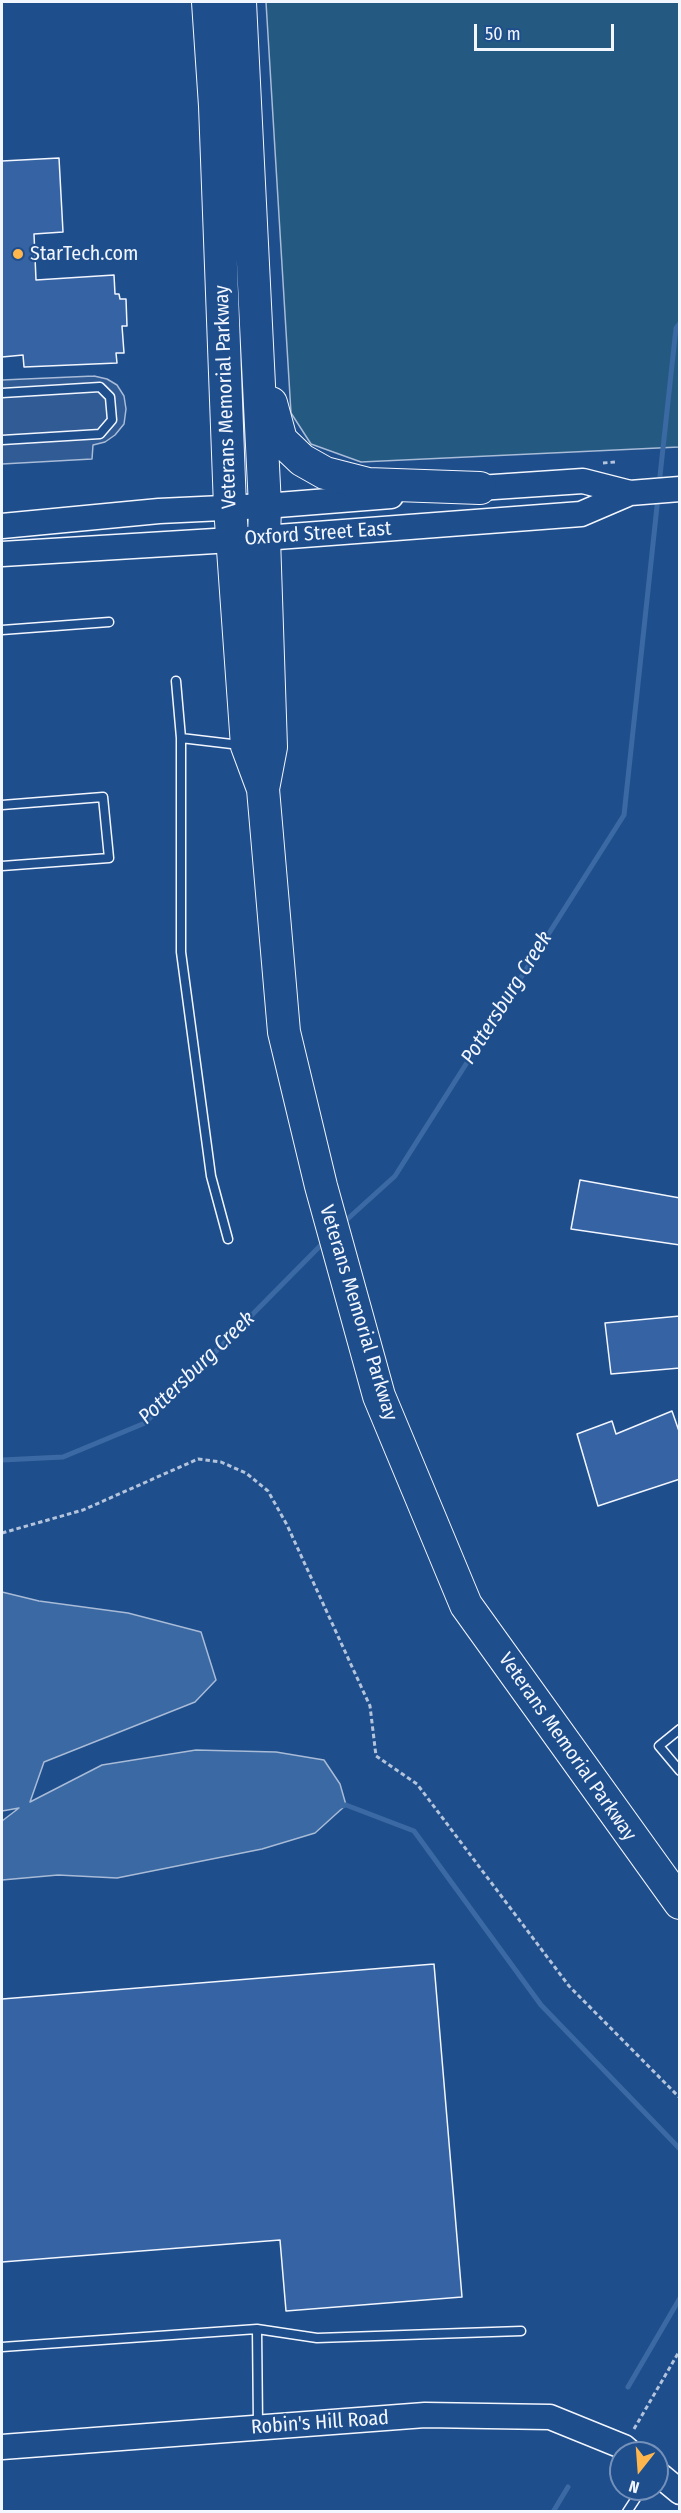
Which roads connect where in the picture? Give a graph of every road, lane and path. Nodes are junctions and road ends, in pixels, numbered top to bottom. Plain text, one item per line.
1 (208, 2) edge
2 (240, 2) edge
3 (258, 359) junction
4 (2, 393) edge
5 (2, 440) edge
6 (615, 462) dead end
7 (592, 463) dead end
8 (480, 488) junction
9 (680, 489) edge
10 (630, 493) junction
11 (265, 506) junction
12 (230, 507) junction
13 (2, 526) edge
14 (264, 538) junction
15 (233, 540) junction
16 (2, 554) edge
17 (109, 622) dead end
18 (2, 630) edge
19 (176, 681) dead end
20 (181, 738) junction
21 (247, 746) junction
22 (264, 789) junction
23 (2, 805) edge
24 (2, 866) edge
25 (228, 1239) dead end
26 (2, 1533) edge
27 (680, 1729) edge
28 (680, 1771) edge
29 (680, 1903) edge
30 (680, 2098) edge
31 (257, 2329) junction
32 (521, 2331) dead end
33 (2, 2347) edge
34 (680, 2350) edge
35 (258, 2428) junction
36 (633, 2441) edge
37 (609, 2442) edge
38 (2, 2447) edge

1 - 12 highway, Veterans Memorial Parkway
2 - 3 highway, Veterans Memorial Parkway
3 - 8 highway
3 - 11 highway, Veterans Memorial Parkway
4 - 5 lane
6 - 7 path
8 - 10 main road, Oxford Street East
8 - 11 main road, Oxford Street East
9 - 10 main road, Oxford Street East
10 - 14 main road, Oxford Street East
11 - 12 main road, Oxford Street East
11 - 14 highway, Veterans Memorial Parkway
12 - 13 main road, Oxford Street East
12 - 15 highway, Veterans Memorial Parkway
14 - 15 main road, Oxford Street East
14 - 22 highway, Veterans Memorial Parkway
15 - 16 main road, Oxford Street East
15 - 21 highway, Veterans Memorial Parkway
17 - 18 lane
19 - 20 lane
20 - 21 lane
20 - 25 lane
21 - 22 highway, Veterans Memorial Parkway
22 - 29 highway, Veterans Memorial Parkway
23 - 24 lane
26 - 30 path
27 - 28 lane
31 - 32 lane
31 - 33 lane
31 - 35 lane
34 - 36 path
35 - 37 main road, Robin's Hill Road
35 - 38 main road, Robin's Hill Road

